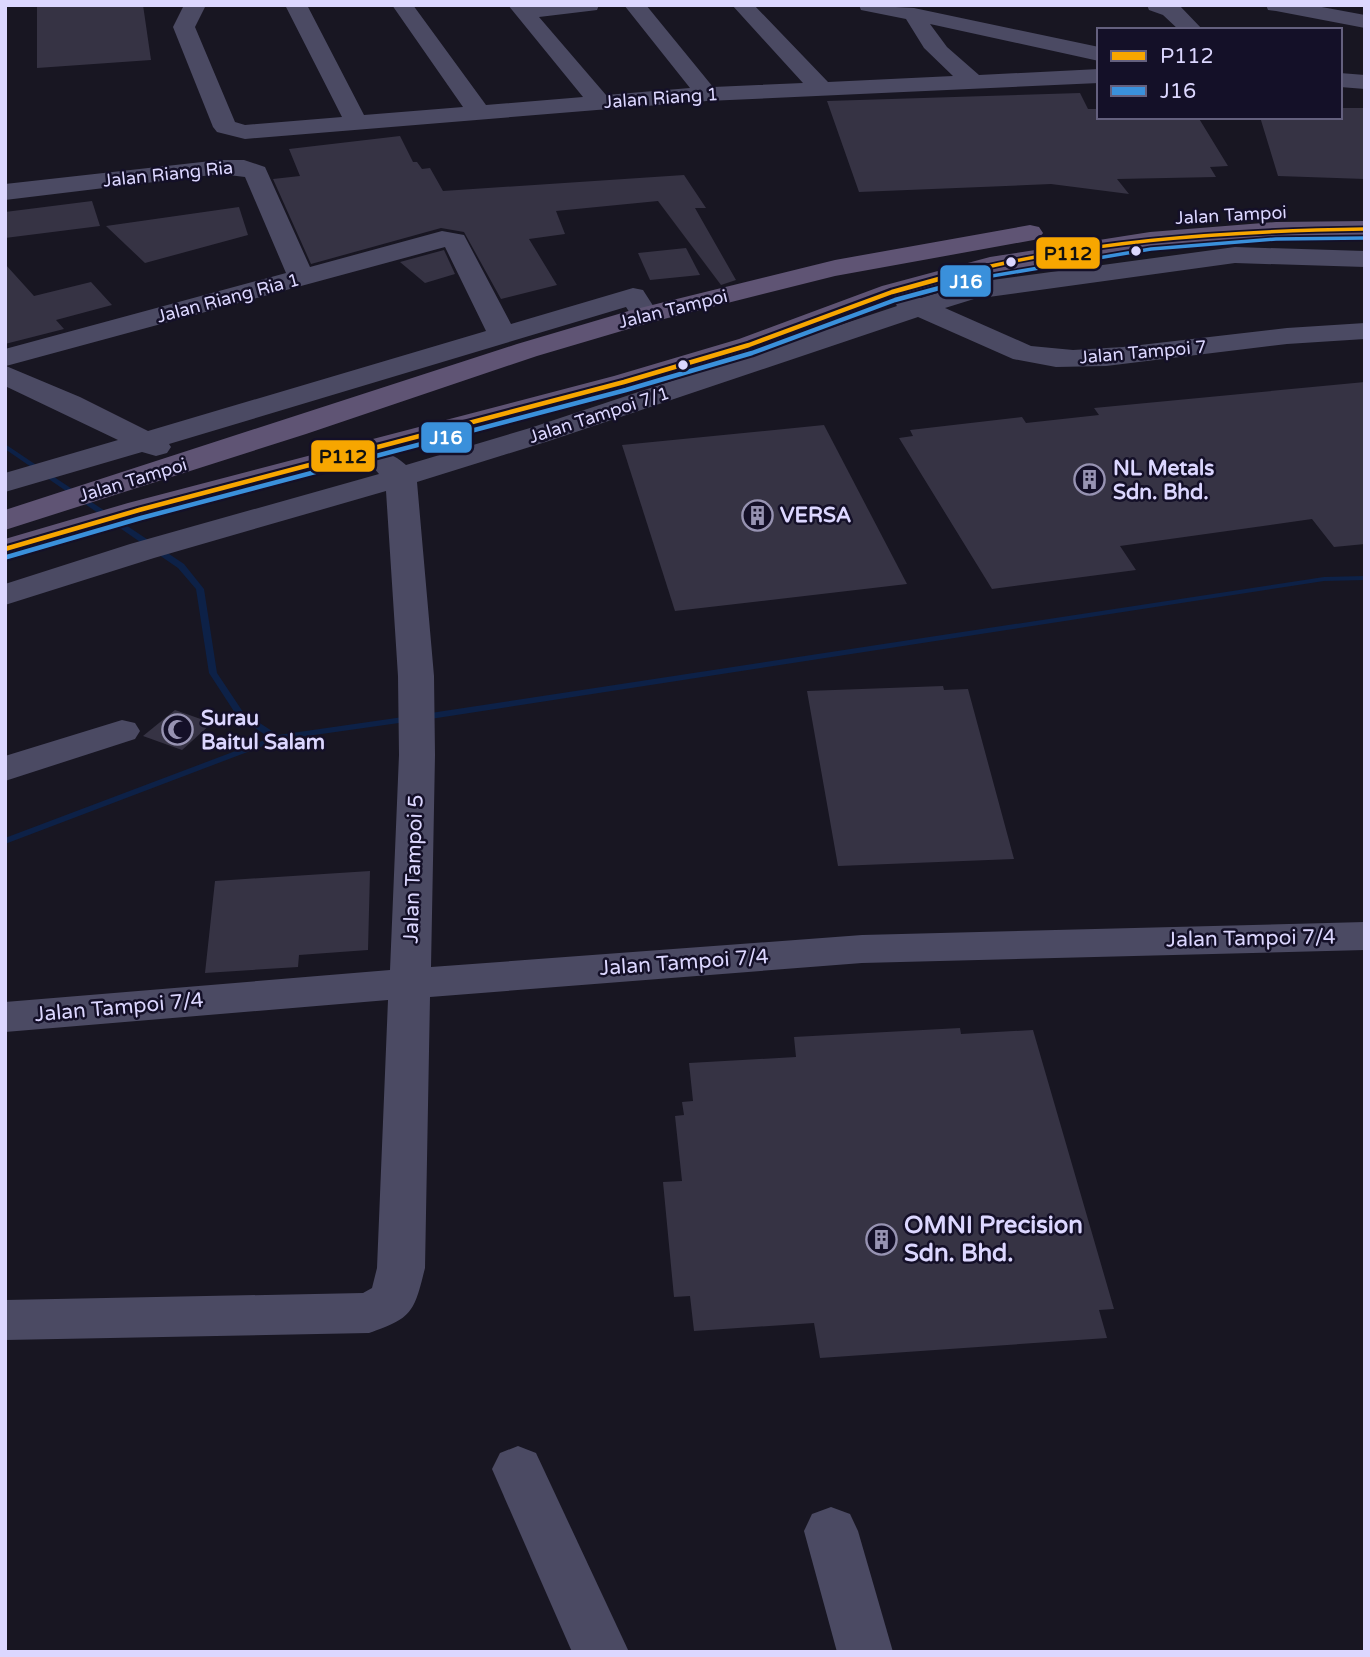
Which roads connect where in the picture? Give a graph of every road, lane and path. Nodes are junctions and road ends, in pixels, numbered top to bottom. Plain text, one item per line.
1 (195, 5) edge
2 (296, 5) edge
3 (402, 5) edge
4 (589, 5) edge
5 (634, 5) edge
6 (742, 5) edge
7 (869, 5) edge
8 (1276, 5) edge
9 (1169, 7) edge
10 (521, 9) edge
11 (914, 14) junction
12 (1337, 16) junction
13 (1365, 22) edge
14 (1190, 28) edge
15 (1365, 48) edge
16 (1097, 54) edge
17 (1097, 76) edge
18 (1342, 80) edge
19 (974, 82) junction
20 (1365, 82) edge
21 (823, 90) junction
22 (708, 94) junction
23 (598, 102) junction
24 (478, 111) junction
25 (356, 122) junction
26 (5, 192) edge
27 (1365, 212) edge
28 (1365, 229) edge
29 (1365, 259) edge
30 (301, 278) junction
31 (905, 300) junction
32 (702, 301) junction
33 (1365, 331) edge
34 (508, 344) junction
35 (749, 345) junction
36 (623, 351) junction
37 (5, 358) edge
38 (5, 374) edge
39 (576, 404) junction
40 (142, 441) junction
41 (372, 451) junction
42 (190, 462) junction
43 (401, 477) junction
44 (13, 499) edge
45 (5, 549) edge
46 (5, 595) edge
47 (122, 731) dead end
48 (5, 769) edge
49 (1365, 936) edge
50 (410, 984) junction
51 (5, 1017) edge
52 (5, 1320) edge
53 (518, 1469) dead end
54 (831, 1531) dead end
55 (601, 1652) edge
56 (865, 1652) edge

1 - 25 street, Jalan Riang 1
2 - 25 street
3 - 24 street
4 - 10 street
5 - 22 street
6 - 21 street
7 - 11 street
8 - 12 street
9 - 14 street
10 - 23 street
11 - 16 street
11 - 19 street
12 - 13 street
12 - 15 street
17 - 19 street, Jalan Riang 1
18 - 20 street
19 - 21 street, Jalan Riang 1
21 - 22 street, Jalan Riang 1
22 - 23 street, Jalan Riang 1
23 - 24 street, Jalan Riang 1
24 - 25 street, Jalan Riang 1
26 - 30 street, Jalan Riang Ria
27 - 32 main road, Jalan Tampoi
28 - 31 main road, Jalan Tampoi
29 - 31 street, Jalan Tampoi 7/1
30 - 34 street, Jalan Riang Ria 1
30 - 37 street, Jalan Riang Ria 1
31 - 33 street, Jalan Tampoi 7
31 - 35 main road, Jalan Tampoi
31 - 39 street, Jalan Tampoi 7/1
32 - 34 main road, Jalan Tampoi
32 - 36 main road
34 - 36 main road
34 - 40 street
34 - 42 main road, Jalan Tampoi
35 - 36 main road
35 - 39 main road, Jalan Tampoi
36 - 39 main road
38 - 40 street
39 - 41 main road, Jalan Tampoi
39 - 43 street, Jalan Tampoi 7/1
40 - 42 street
40 - 44 street
41 - 43 street
41 - 45 main road, Jalan Tampoi
42 - 44 main road, Jalan Tampoi
43 - 46 street, Jalan Tampoi 7/1
43 - 50 street, Jalan Tampoi 5
47 - 48 street
49 - 50 street, Jalan Tampoi 7/4
50 - 51 street, Jalan Tampoi 7/4
50 - 52 street, Jalan Tampoi 5
53 - 55 street
54 - 56 street

